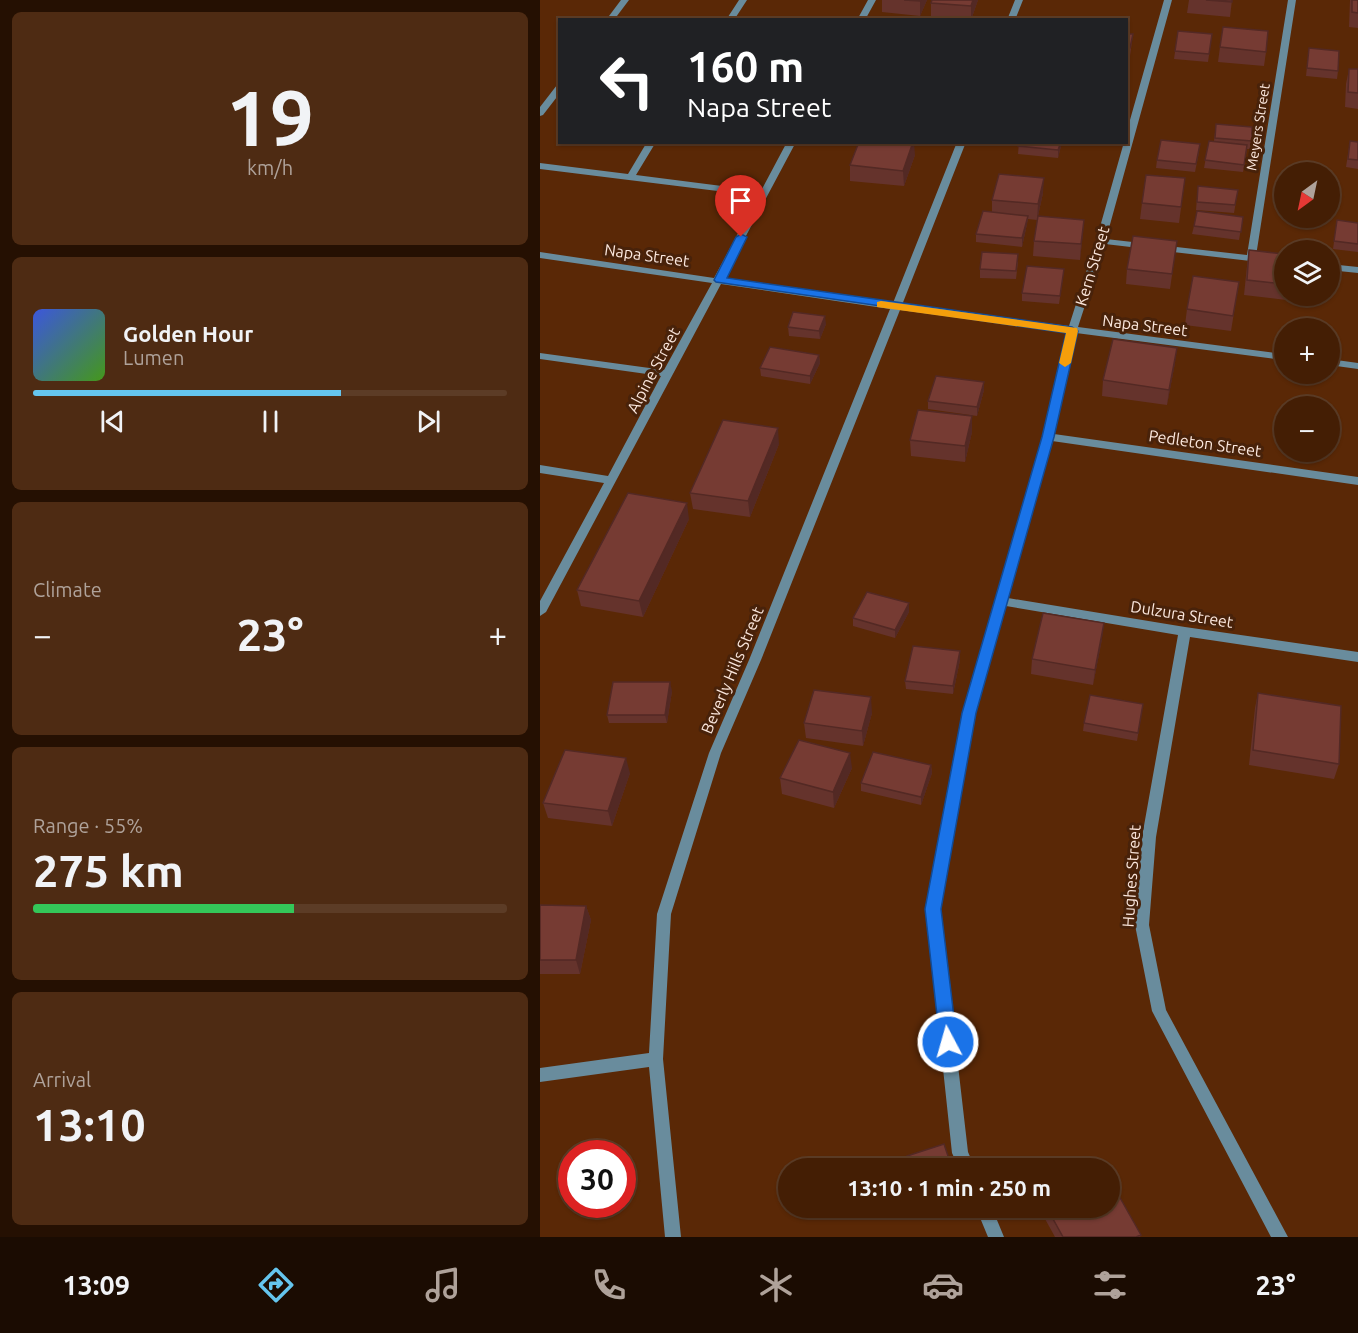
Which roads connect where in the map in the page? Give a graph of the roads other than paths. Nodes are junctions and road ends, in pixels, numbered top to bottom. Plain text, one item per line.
1 (625, 0) edge
2 (743, 0) edge
3 (872, 0) edge
4 (1019, 0) edge
5 (1168, 0) edge
6 (1292, 0) edge
7 (612, 18) edge
8 (731, 18) edge
9 (862, 18) edge
10 (1012, 18) edge
11 (558, 90) edge
12 (540, 113) edge
13 (651, 144) edge
14 (791, 144) edge
15 (961, 144) edge
16 (1128, 144) edge
17 (1128, 144) edge
18 (540, 166) edge
19 (630, 178) junction
20 (763, 194) junction
21 (1101, 241) junction
22 (540, 255) edge
23 (1251, 259) junction
24 (1274, 261) edge
25 (1340, 268) edge
26 (1358, 270) edge
27 (720, 280) junction
28 (896, 307) junction
29 (1072, 331) junction
30 (540, 356) edge
31 (1274, 356) edge
32 (1340, 364) edge
33 (1358, 366) edge
34 (667, 374) junction
35 (1048, 437) junction
36 (540, 469) edge
37 (612, 480) junction
38 (1358, 482) edge
39 (1001, 601) junction
40 (542, 606) edge
41 (1185, 632) junction
42 (1358, 657) edge
43 (656, 1059) junction
44 (540, 1076) edge
45 (963, 1158) edge
46 (988, 1218) edge
47 (673, 1237) edge
48 (996, 1237) edge
49 (1280, 1237) edge

1 - 7 street
2 - 8 street
3 - 9 street
4 - 10 street
5 - 16 street, Kern Street
6 - 23 street, Meyers Street
11 - 12 street
13 - 19 street
14 - 20 street, Alpine Street
15 - 28 street, Beverly Hills Street
17 - 21 street, Kern Street
18 - 19 street
19 - 20 street
20 - 27 street, Alpine Street
21 - 23 street
21 - 29 street, Kern Street
22 - 27 street, Napa Street
23 - 24 street
25 - 26 street
27 - 28 street, Napa Street
27 - 34 street, Alpine Street
28 - 29 street, Napa Street
28 - 43 street, Beverly Hills Street
29 - 31 street, Napa Street
29 - 35 street, Kern Street
30 - 34 street
32 - 33 street
34 - 37 street, Alpine Street
35 - 38 street, Pedleton Street
35 - 39 street, Kern Street
36 - 37 street
37 - 40 street, Alpine Street
39 - 41 street, Dulzura Street
39 - 45 street, Kern Street
41 - 42 street, Dulzura Street
41 - 49 street, Hughes Street
43 - 44 street
43 - 47 street, Beverly Hills Street
46 - 48 street

